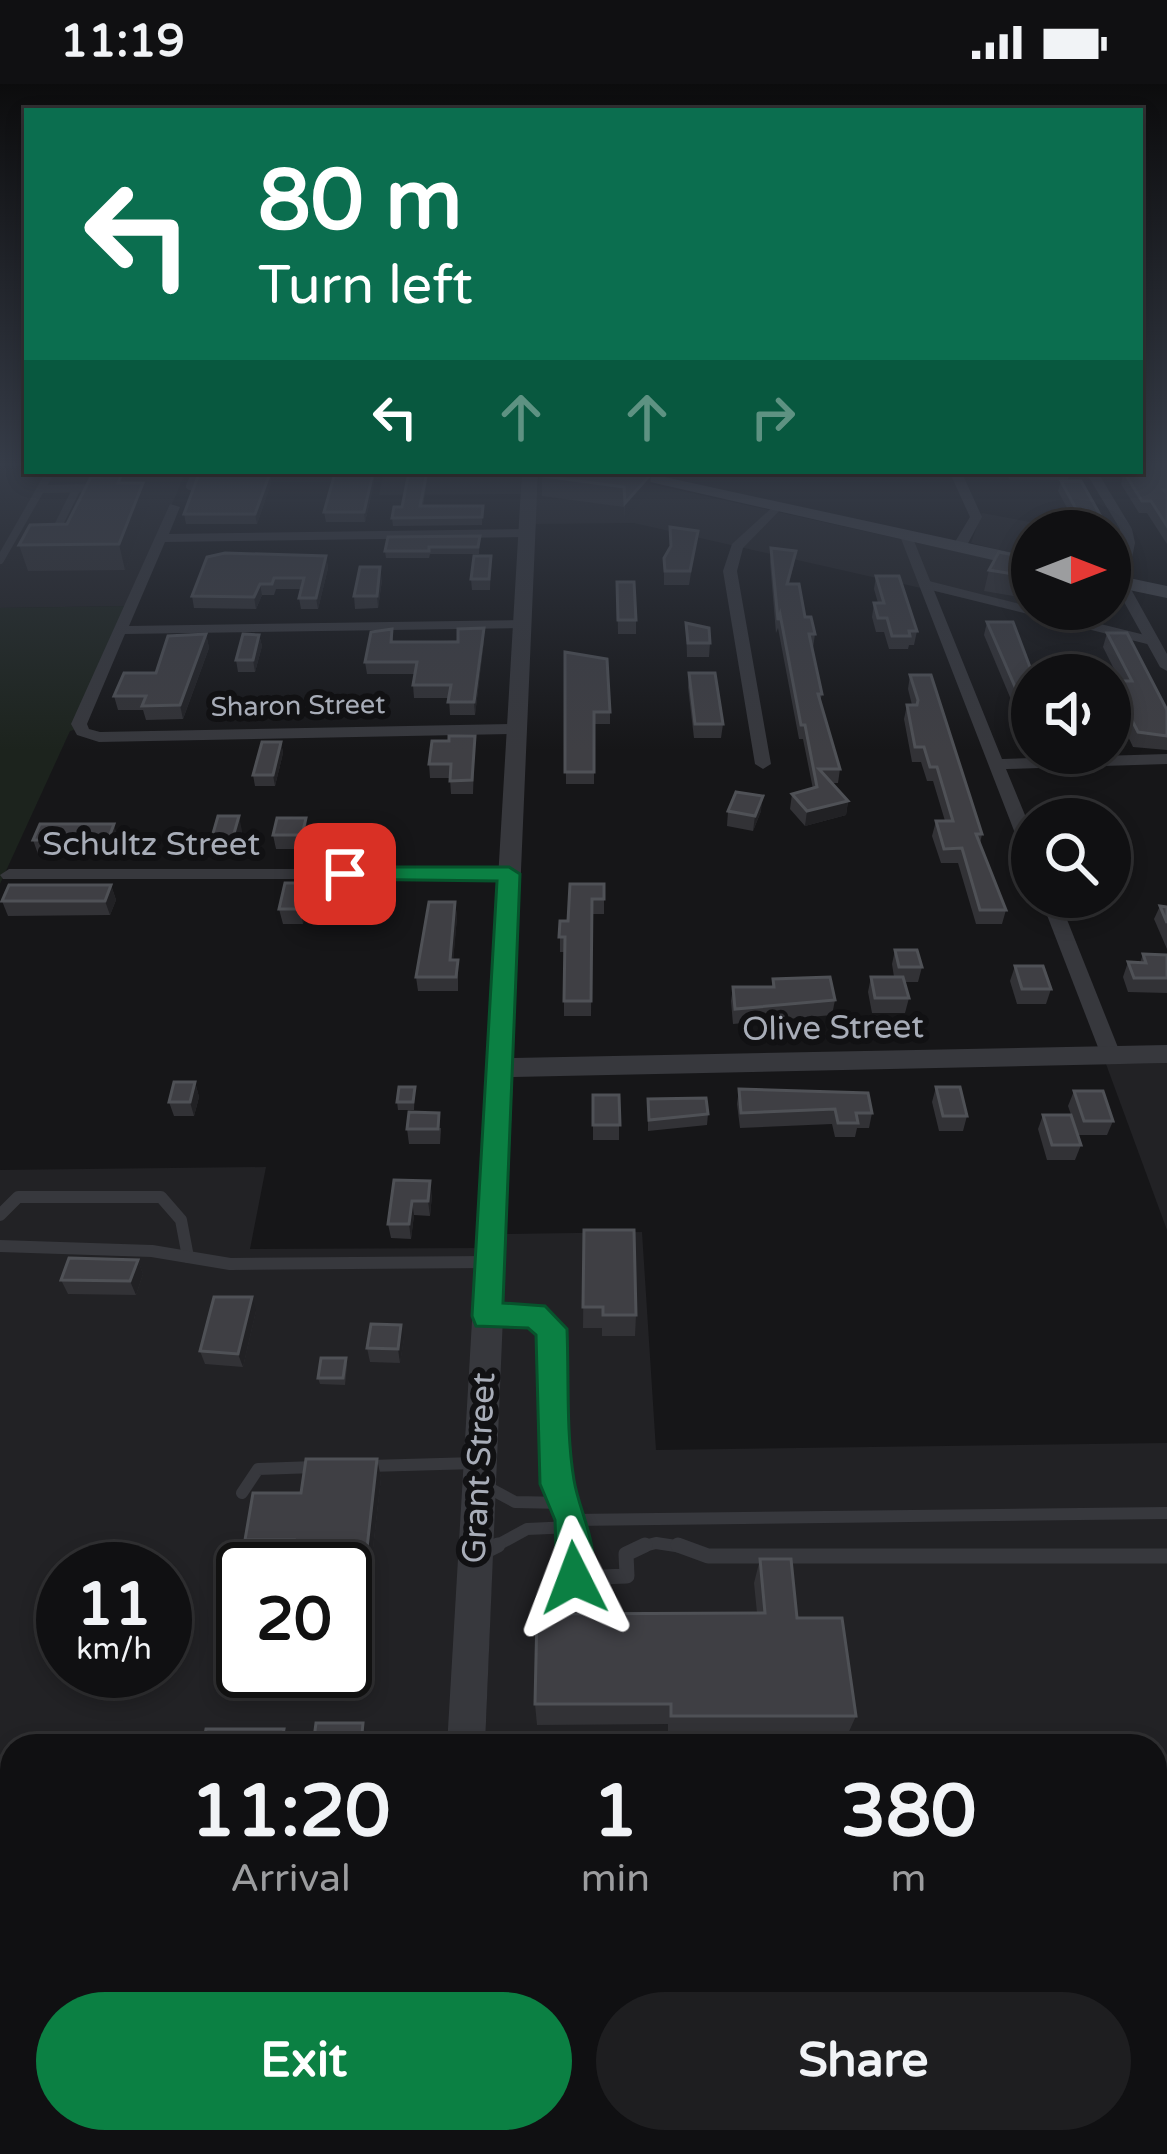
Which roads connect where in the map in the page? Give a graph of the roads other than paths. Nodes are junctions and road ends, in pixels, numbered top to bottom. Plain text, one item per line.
1 (152, 558) edge
2 (524, 558) edge
3 (734, 558) edge
4 (914, 558) edge
5 (924, 584) junction
6 (1131, 584) edge
7 (1167, 592) edge
8 (1131, 607) edge
9 (521, 624) junction
10 (121, 630) junction
11 (1152, 640) junction
12 (1167, 667) edge
13 (515, 729) junction
14 (1167, 760) edge
15 (763, 764) dead end
16 (997, 764) junction
17 (1011, 800) edge
18 (509, 874) junction
19 (9, 875) dead end
20 (1057, 918) edge
21 (1167, 1054) edge
22 (1111, 1055) junction
23 (500, 1068) junction
24 (0, 1214) edge
25 (0, 1246) edge
26 (188, 1257) junction
27 (490, 1262) junction
28 (487, 1316) junction
29 (347, 1466) edge
30 (325, 1467) edge
31 (479, 1471) junction
32 (242, 1493) dead end
33 (565, 1503) junction
34 (1167, 1513) edge
35 (572, 1523) junction
36 (1167, 1556) edge
37 (475, 1561) junction
38 (467, 1734) edge

1 - 10 street
2 - 9 street, Grant Street
3 - 15 street
4 - 5 street
5 - 11 lane
5 - 16 street
6 - 7 main road
8 - 11 street
9 - 10 street
9 - 13 street, Grant Street
10 - 13 street, Sharon Street
11 - 12 street
13 - 18 street, Grant Street
14 - 16 street
16 - 17 street
18 - 19 street, Schultz Street
18 - 23 street, Grant Street
20 - 22 street
21 - 22 street, Olive Street
22 - 23 street, Olive Street
23 - 27 street, Grant Street
24 - 26 lane
25 - 26 lane
26 - 27 lane
27 - 28 street, Grant Street
28 - 31 street, Grant Street
28 - 33 lane
29 - 31 lane
30 - 32 lane
31 - 33 lane
31 - 37 street, Grant Street
33 - 35 lane
34 - 35 lane
35 - 36 lane
35 - 37 lane
37 - 38 street, Grant Street

